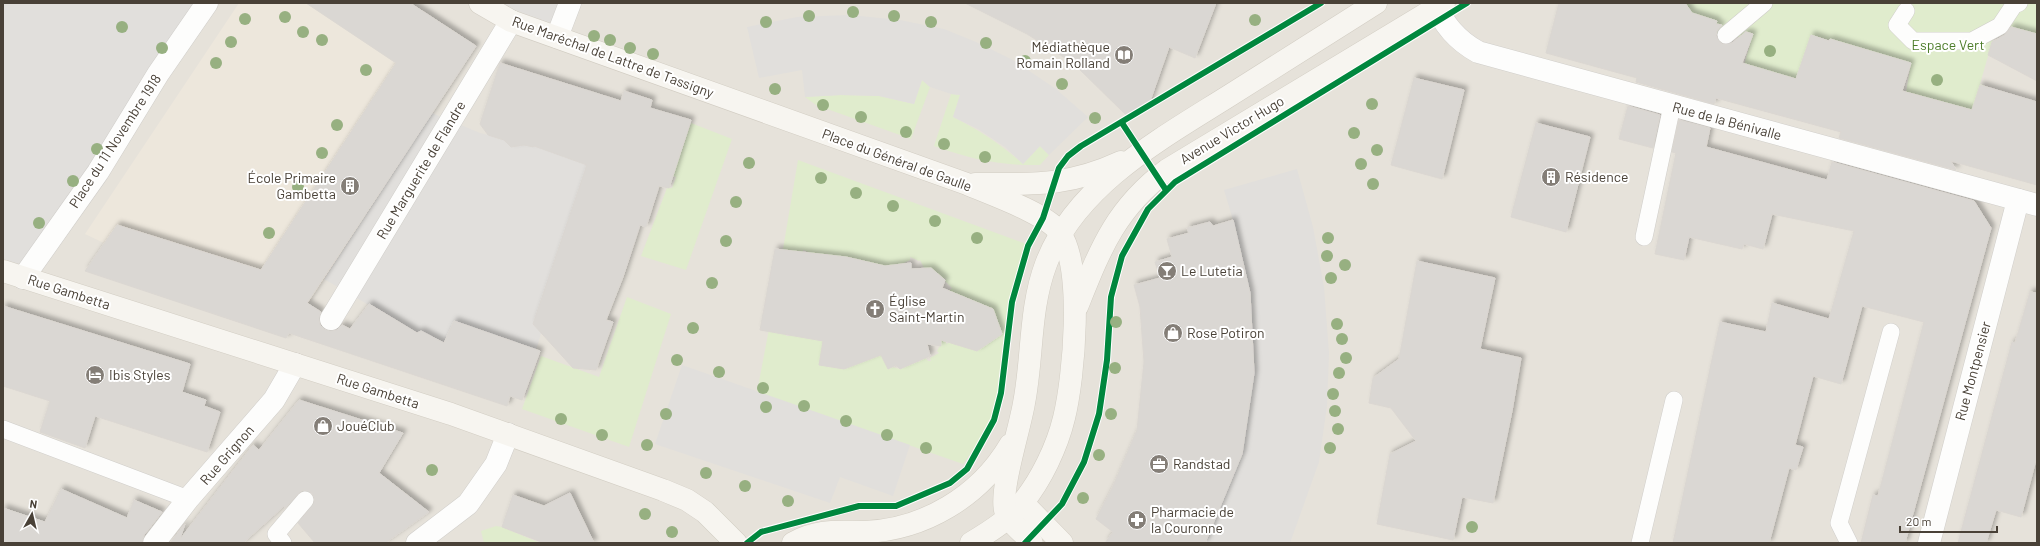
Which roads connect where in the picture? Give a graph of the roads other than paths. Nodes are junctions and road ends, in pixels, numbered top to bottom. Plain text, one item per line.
1 (207, 3) edge
2 (480, 3) edge
3 (570, 3) edge
4 (1376, 3) edge
5 (1764, 3) edge
6 (2019, 3) edge
7 (1438, 5) edge
8 (1906, 11) dead end
9 (512, 21) junction
10 (1726, 35) dead end
11 (557, 37) junction
12 (726, 98) joint
13 (1672, 106) junction
14 (1141, 152) junction
15 (968, 184) junction
16 (2027, 203) edge
17 (1061, 234) junction
18 (1644, 237) dead end
19 (13, 274) edge
20 (1076, 310) junction
21 (331, 319) dead end
22 (1891, 332) dead end
23 (295, 364) junction
24 (1674, 400) dead end
25 (1019, 424) junction
26 (3, 429) edge
27 (508, 434) junction
28 (188, 500) junction
29 (305, 500) dead end
30 (1015, 510) junction
31 (154, 543) edge
32 (283, 543) edge
33 (417, 543) edge
34 (736, 543) edge
35 (793, 543) edge
36 (970, 543) edge
37 (1032, 543) edge
38 (1062, 543) edge
39 (1640, 543) edge
40 (1849, 543) edge
41 (1928, 543) edge

1 - 19 street, Place du 11 Novembre 1918
2 - 9 main road, Rue Maréchal de Lattre de Tassigny
3 - 11 street
4 - 14 main road, Avenue Victor Hugo
5 - 10 lane
6 - 8 lane
7 - 13 street, Rue de la Bénivalle
7 - 20 main road, Avenue Victor Hugo
9 - 11 main road, Rue Maréchal de Lattre de Tassigny
9 - 21 street, Rue Marguerite de Flandre
11 - 12 main road, Rue Maréchal de Lattre de Tassigny
12 - 15 main road, Place du Général de Gaulle
13 - 16 street, Rue de la Bénivalle
13 - 18 lane
14 - 15 main road, Avenue Victor Hugo
14 - 17 main road, Avenue Victor Hugo
15 - 17 main road, Place du Général de Gaulle
16 - 41 street, Rue Montpensier
17 - 20 main road, Place du Général de Gaulle
17 - 25 main road
19 - 23 main road, Rue Gambetta
20 - 30 main road, Place du Général de Gaulle
22 - 40 lane
23 - 27 main road, Rue Gambetta
23 - 28 street, Rue Grignon
24 - 39 lane
25 - 30 main road
25 - 35 main road
26 - 28 lane
27 - 33 street
27 - 34 main road, Rue Gambetta
28 - 31 street, Rue Grignon
29 - 32 lane
30 - 36 main road, Place du Général de Gaulle
30 - 37 main road
30 - 38 main road

